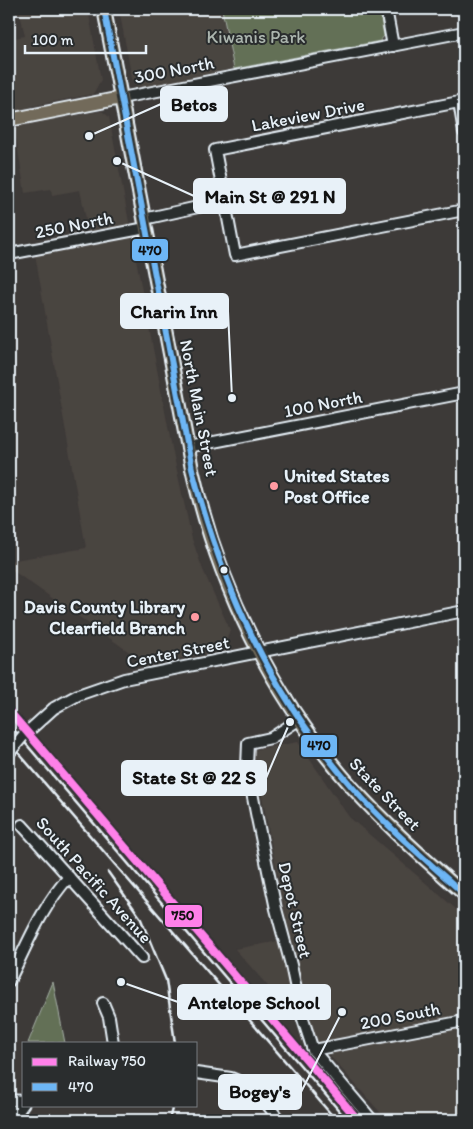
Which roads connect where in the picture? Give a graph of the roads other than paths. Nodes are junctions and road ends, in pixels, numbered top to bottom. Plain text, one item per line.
1 (104, 9) edge
2 (386, 9) edge
3 (464, 32) edge
4 (393, 46) junction
5 (121, 98) junction
6 (461, 102) edge
7 (9, 120) edge
8 (464, 132) edge
9 (225, 201) junction
10 (464, 210) edge
11 (145, 223) junction
12 (9, 254) edge
13 (464, 392) edge
14 (188, 447) junction
15 (235, 602) joint
16 (464, 611) edge
17 (260, 653) junction
18 (300, 719) junction
19 (9, 753) edge
20 (22, 825) dead end
21 (69, 877) junction
22 (464, 894) edge
23 (142, 958) dead end
24 (9, 980) edge
25 (103, 1003) dead end
26 (464, 1021) edge
27 (114, 1042) edge
28 (313, 1050) junction
29 (198, 1073) edge
30 (9, 1100) edge
31 (22, 1102) edge
32 (22, 1105) edge
33 (9, 1112) edge
34 (280, 1120) edge
35 (372, 1120) edge

1 - 5 main road, North Main Street
2 - 4 street
3 - 4 street, 300 North
4 - 5 street, 300 North
5 - 7 main road, 300 North
5 - 11 main road, North Main Street
6 - 8 street, Lakeview Drive
6 - 9 street, Lakeview Drive
9 - 10 street, Lakeview Drive
9 - 11 street
11 - 12 street, 250 North
11 - 14 main road, North Main Street
13 - 14 street, 100 North
14 - 15 main road, North Main Street
15 - 17 main road, State Street
16 - 17 street, Center Street
17 - 18 main road, State Street
17 - 19 street, Center Street, bridge
18 - 22 main road, State Street
18 - 28 street, Depot Street
20 - 21 street, South Pacific Avenue
21 - 23 street, South Pacific Avenue
21 - 24 street
25 - 27 street
26 - 28 street, 200 South
28 - 35 street, Depot Street
29 - 34 street
30 - 31 street
32 - 33 street

